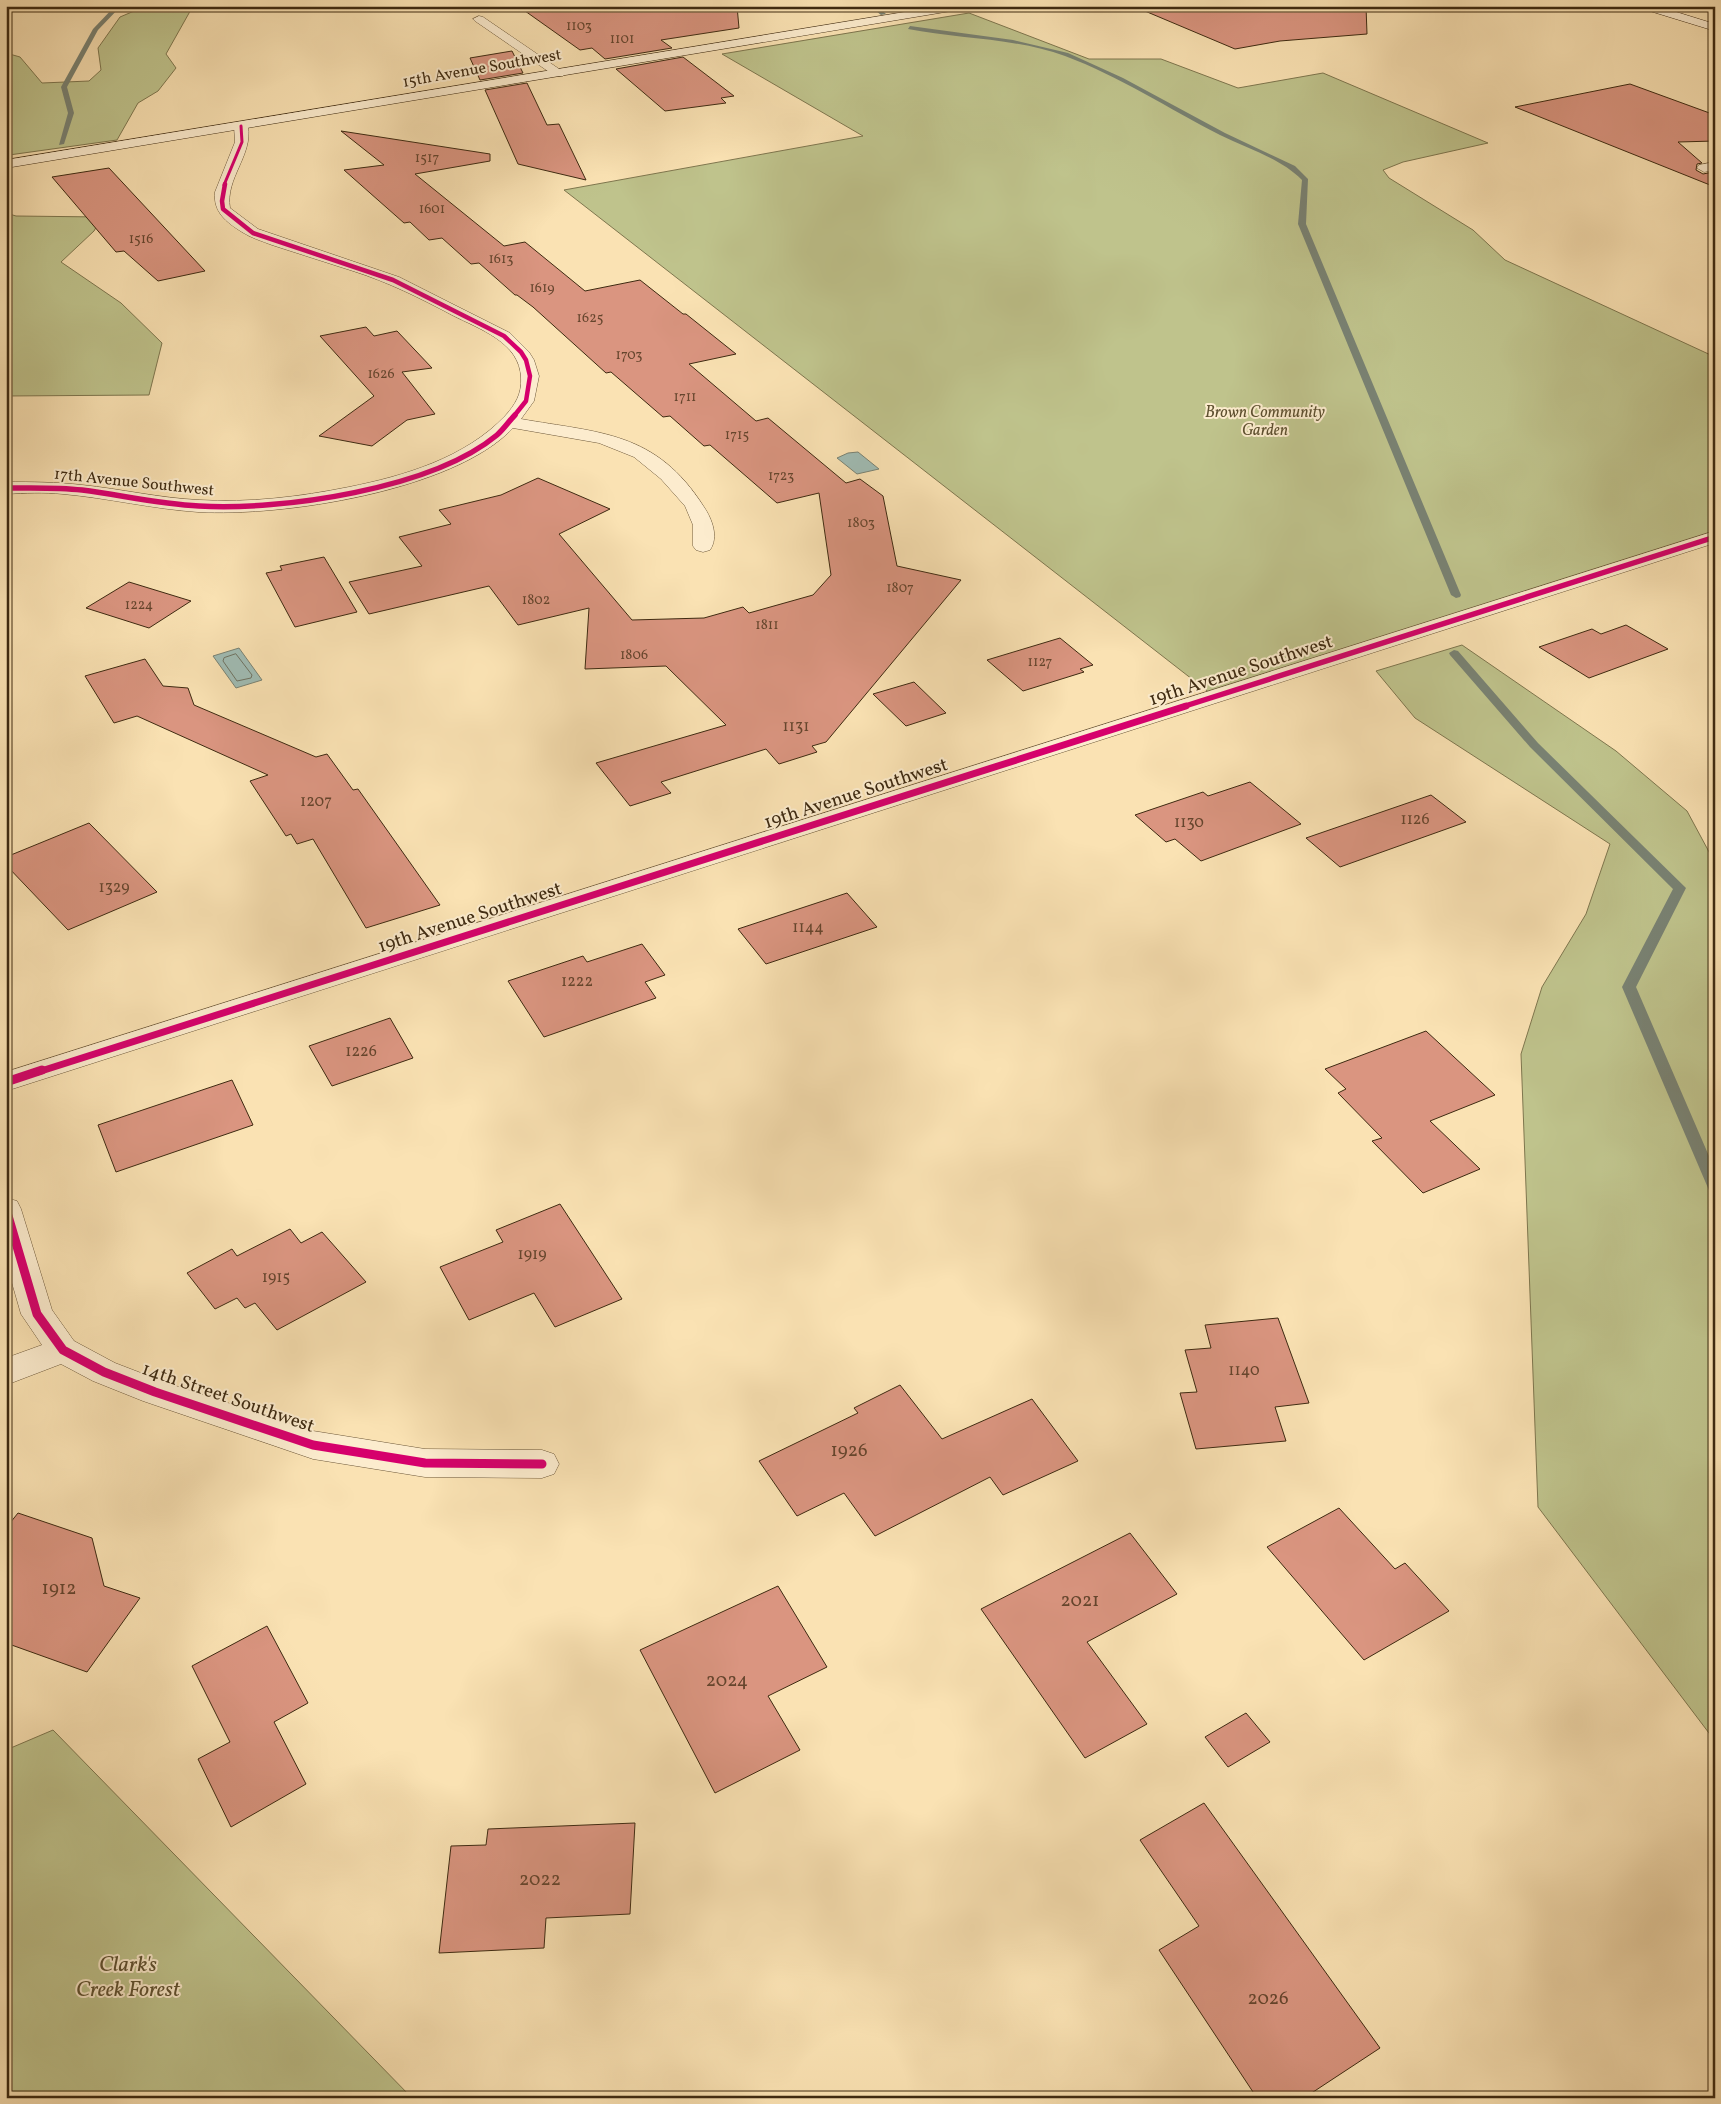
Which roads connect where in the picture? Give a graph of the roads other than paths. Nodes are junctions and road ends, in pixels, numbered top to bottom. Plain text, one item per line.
1 (963, 6) edge
2 (1644, 6) edge
3 (479, 19) dead end
4 (1715, 28) edge
5 (559, 73) junction
6 (241, 126) junction
7 (6, 164) edge
8 (512, 423) junction
9 (6, 488) edge
10 (1715, 537) edge
11 (703, 546) dead end
12 (6, 1082) edge
13 (6, 1209) edge
14 (63, 1350) junction
15 (6, 1372) edge
16 (542, 1464) dead end

1 - 5 street, 15th Avenue Southwest
2 - 4 street
3 - 5 street
5 - 6 street, 15th Avenue Southwest
6 - 7 street, 15th Avenue Southwest
6 - 8 street
8 - 9 street, 17th Avenue Southwest
8 - 11 street
10 - 12 street, 19th Avenue Southwest
13 - 14 street, 14th Street Southwest
14 - 15 street
14 - 16 street, 14th Street Southwest

